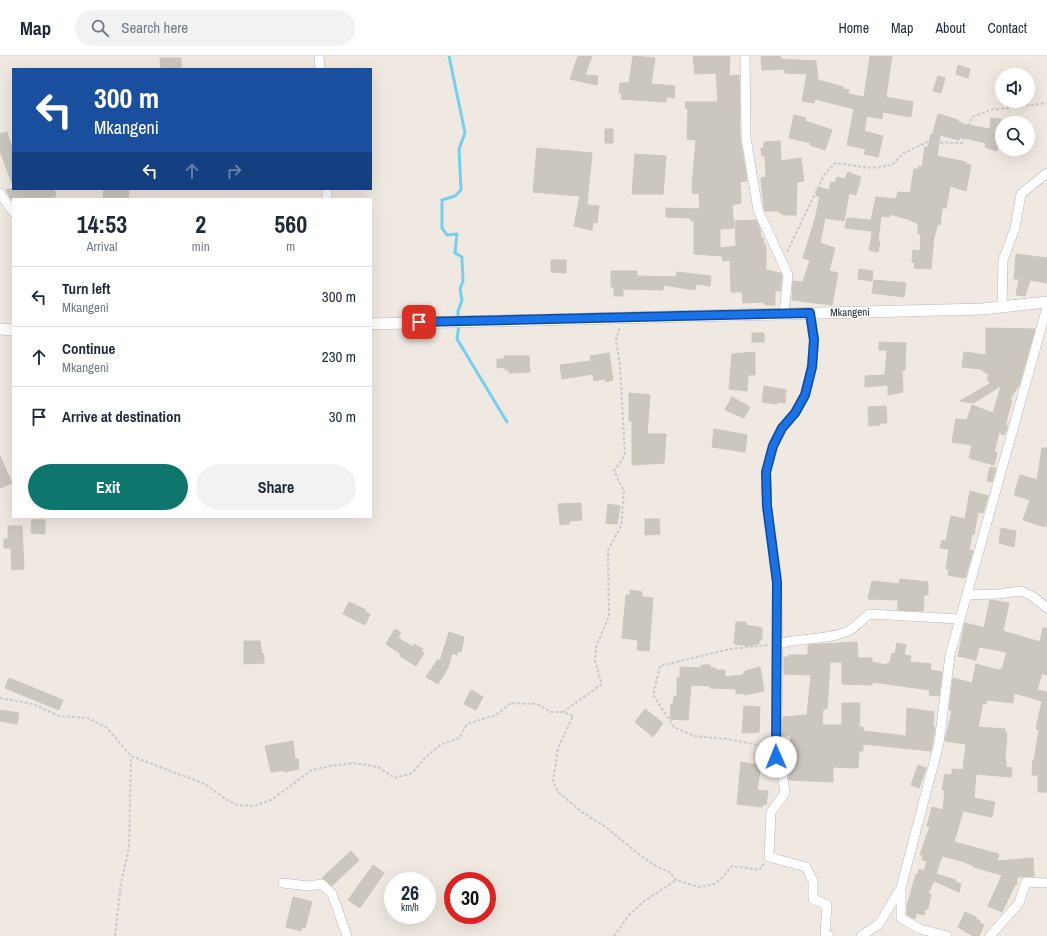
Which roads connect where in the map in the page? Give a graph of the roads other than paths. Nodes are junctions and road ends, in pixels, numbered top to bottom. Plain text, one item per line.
1 (319, 56) edge
2 (745, 56) edge
3 (320, 68) edge
4 (1047, 173) edge
5 (0, 193) edge
6 (12, 211) edge
7 (1047, 302) edge
8 (1002, 307) junction
9 (1047, 307) edge
10 (810, 313) junction
11 (784, 314) junction
12 (372, 324) edge
13 (0, 329) edge
14 (12, 330) edge
15 (967, 595) junction
16 (1047, 608) edge
17 (960, 619) junction
18 (777, 644) junction
19 (1047, 882) edge
20 (283, 883) dead end
21 (901, 888) junction
22 (347, 936) edge
23 (829, 936) edge
24 (861, 936) edge
25 (945, 936) edge
26 (990, 936) edge

1 - 3 street
2 - 11 street
4 - 8 street
5 - 6 street
7 - 8 street, Mkangeni
8 - 10 street, Mkangeni
9 - 15 street
10 - 11 street, Mkangeni
10 - 18 street
11 - 12 street, Mkangeni
13 - 14 street
15 - 16 street
15 - 17 street
17 - 18 street
17 - 21 street
18 - 23 street
19 - 26 street
20 - 22 street
21 - 24 street
21 - 25 street

